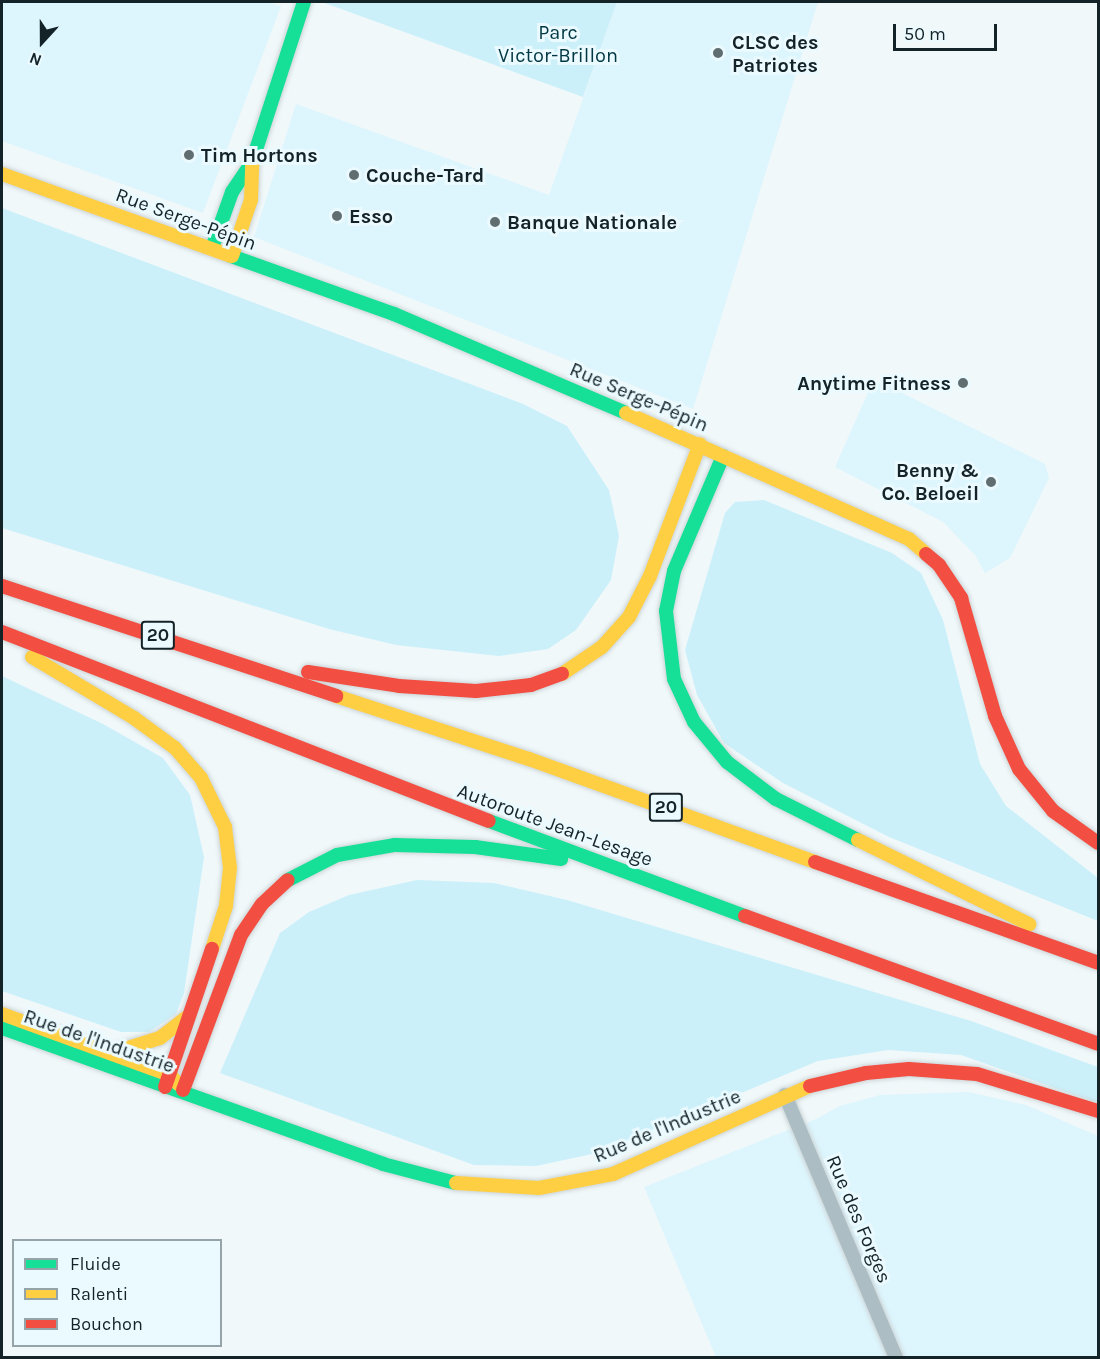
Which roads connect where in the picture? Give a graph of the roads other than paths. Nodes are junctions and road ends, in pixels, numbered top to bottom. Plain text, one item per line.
1 (304, 2) edge
2 (252, 162) junction
3 (2, 174) edge
4 (212, 248) junction
5 (232, 256) junction
6 (700, 444) junction
7 (723, 456) junction
8 (2, 586) edge
9 (2, 632) edge
10 (2, 639) edge
11 (231, 659) junction
12 (1098, 843) edge
13 (610, 867) junction
14 (1098, 961) edge
15 (2, 1014) edge
16 (186, 1018) junction
17 (2, 1028) edge
18 (1098, 1044) edge
19 (112, 1053) junction
20 (167, 1081) junction
21 (183, 1090) junction
22 (785, 1095) junction
23 (1098, 1111) edge
24 (896, 1358) edge

1 - 2 main road
2 - 4 main road
2 - 5 main road
3 - 4 main road, Rue Serge-Pépin
4 - 5 main road, Rue Serge-Pépin
5 - 6 main road, Rue Serge-Pépin
6 - 7 main road, Rue Serge-Pépin
6 - 11 main road
7 - 12 main road, Rue Serge-Pépin
7 - 14 main road
8 - 11 main road, 20
9 - 13 main road, Autoroute Jean-Lesage
10 - 16 main road
11 - 14 main road, 20
13 - 18 main road, Autoroute Jean-Lesage
13 - 21 main road
15 - 19 main road, Rue de l'Industrie
16 - 19 main road
16 - 20 main road
17 - 20 main road, Rue de l'Industrie
19 - 20 main road, Rue de l'Industrie
20 - 21 main road, Rue de l'Industrie
21 - 22 main road, Rue de l'Industrie
22 - 23 main road, Rue de l'Industrie
22 - 24 street, Rue des Forges

